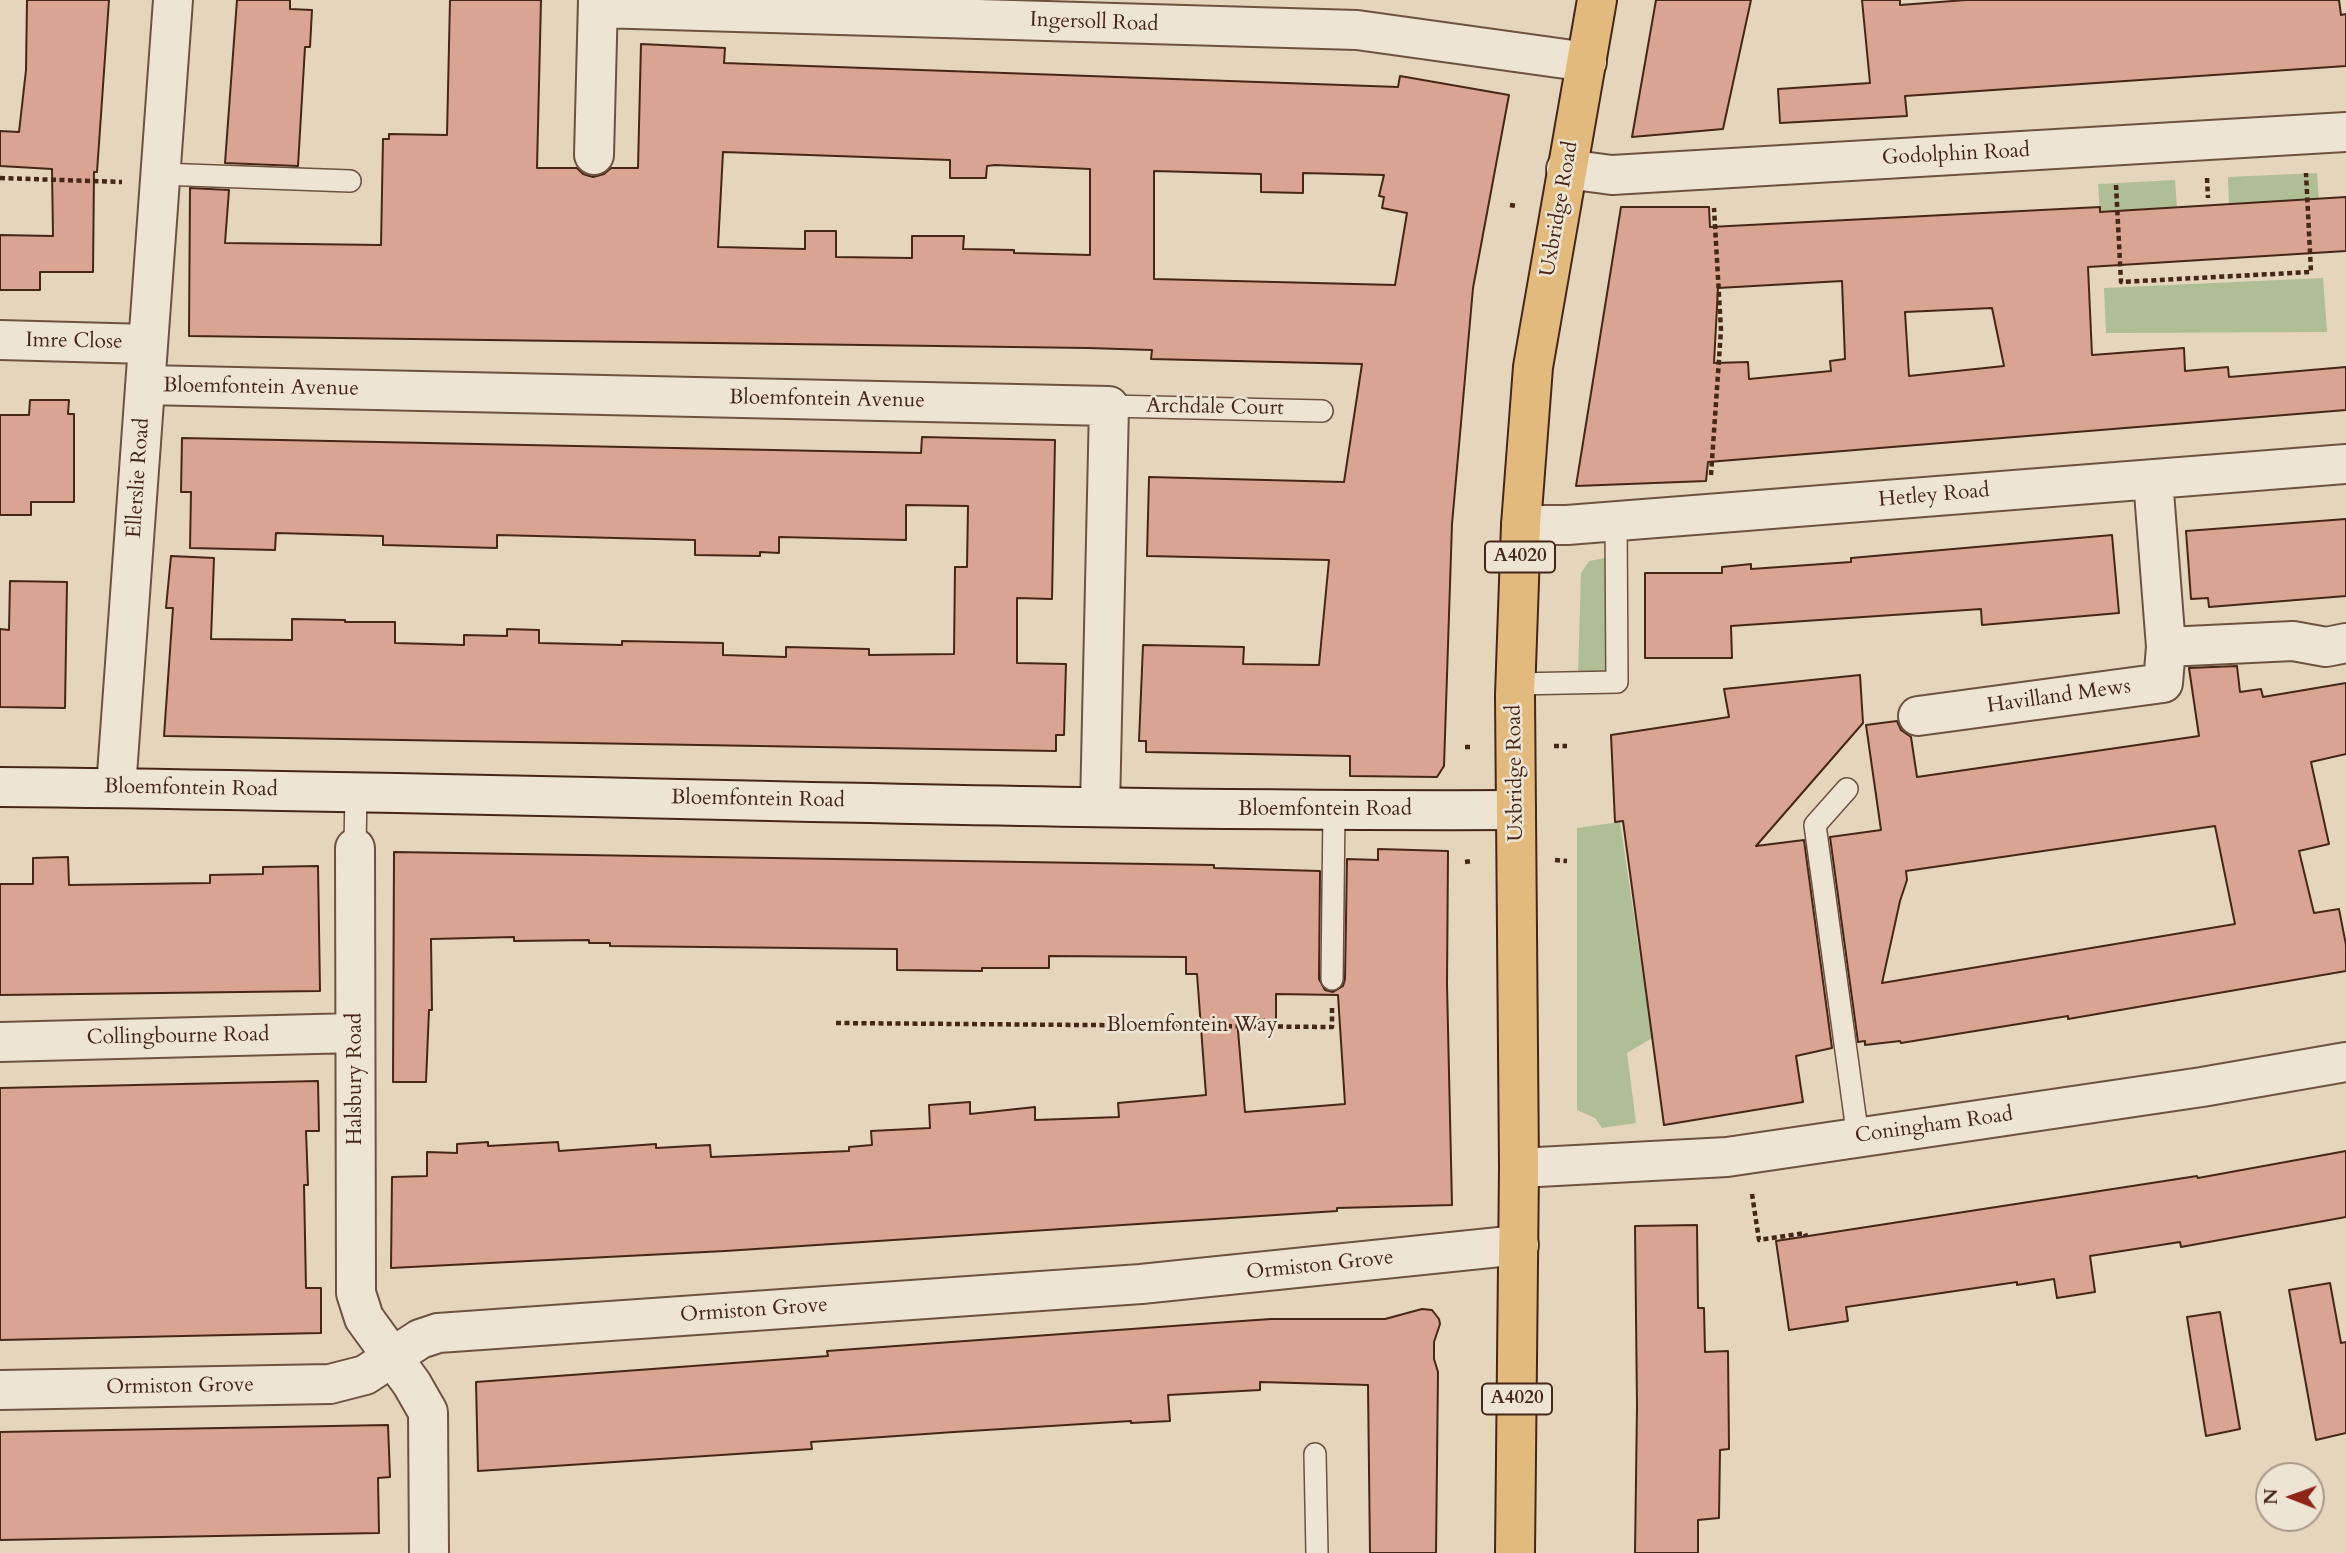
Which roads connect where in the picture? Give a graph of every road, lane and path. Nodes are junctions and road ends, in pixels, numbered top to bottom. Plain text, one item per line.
1 (173, 0) edge
2 (1597, 0) edge
3 (598, 4) edge
4 (1587, 62) junction
5 (2346, 132) edge
6 (594, 155) dead end
7 (1566, 169) junction
8 (2306, 174) dead end
9 (0, 178) edge
10 (143, 178) junction
11 (2207, 178) dead end
12 (350, 181) dead end
13 (2116, 183) dead end
14 (2208, 198) dead end
15 (1714, 209) dead end
16 (0, 340) edge
17 (148, 344) junction
18 (145, 385) junction
19 (1109, 406) junction
20 (1322, 411) dead end
21 (2346, 464) edge
22 (2153, 479) junction
23 (1710, 480) dead end
24 (1616, 521) junction
25 (1521, 525) junction
26 (2346, 643) edge
27 (2166, 646) junction
28 (1515, 684) junction
29 (1918, 716) dead end
30 (1554, 746) dead end
31 (1567, 746) dead end
32 (0, 788) edge
33 (116, 788) junction
34 (1847, 789) dead end
35 (356, 791) junction
36 (1100, 807) junction
37 (1516, 810) junction
38 (1334, 811) junction
39 (355, 848) joint
40 (1554, 860) dead end
41 (1472, 861) dead end
42 (1567, 861) dead end
43 (1465, 862) dead end
44 (1332, 979) joint
45 (836, 1023) dead end
46 (355, 1033) junction
47 (0, 1042) edge
48 (2346, 1062) edge
49 (1858, 1138) junction
50 (1747, 1154) junction
51 (1520, 1168) junction
52 (1806, 1236) dead end
53 (1520, 1245) junction
54 (393, 1357) junction
55 (0, 1390) edge
56 (1315, 1454) dead end
57 (429, 1553) edge
58 (1317, 1553) edge
59 (1515, 1553) edge

1 - 10 street, Ellerslie Road
2 - 4 main road, Uxbridge Road / A4020
3 - 4 street, Ingersoll Road
3 - 6 street
4 - 7 main road, Uxbridge Road / A4020
5 - 7 street, Godolphin Road
7 - 25 main road, Uxbridge Road / A4020
8 - 13 path
9 - 10 path
10 - 12 lane
10 - 17 street, Ellerslie Road
11 - 14 path
15 - 23 path
16 - 17 street, Imre Close
17 - 18 street, Ellerslie Road
18 - 19 street, Bloemfontein Avenue
18 - 33 street, Ellerslie Road
19 - 20 lane, Archdale Court
19 - 36 street
21 - 22 street, Hetley Road
22 - 24 street, Hetley Road
22 - 27 street, Havilland Mews
24 - 25 street, Hetley Road
24 - 28 lane
25 - 28 main road, Uxbridge Road / A4020
26 - 27 street
27 - 29 street, Havilland Mews
28 - 37 main road, Uxbridge Road / A4020
30 - 31 path
32 - 33 street, Bloemfontein Road
33 - 35 street, Bloemfontein Road
34 - 49 lane
35 - 36 street, Bloemfontein Road
35 - 39 lane, Halsbury Road
36 - 38 street, Bloemfontein Road
37 - 38 street, Bloemfontein Road
37 - 51 main road, Uxbridge Road / A4020
38 - 44 lane
39 - 46 street, Halsbury Road
40 - 42 path
41 - 43 path
44 - 45 path, Bloemfontein Way
46 - 47 street, Collingbourne Road
46 - 54 street, Halsbury Road
48 - 49 street, Coningham Road
49 - 50 street, Coningham Road
50 - 51 street, Coningham Road
50 - 52 path
51 - 53 main road, Uxbridge Road / A4020
53 - 54 street, Ormiston Grove
53 - 59 main road, Uxbridge Road / A4020
54 - 55 street, Ormiston Grove
54 - 57 street, Halsbury Road
56 - 58 lane

